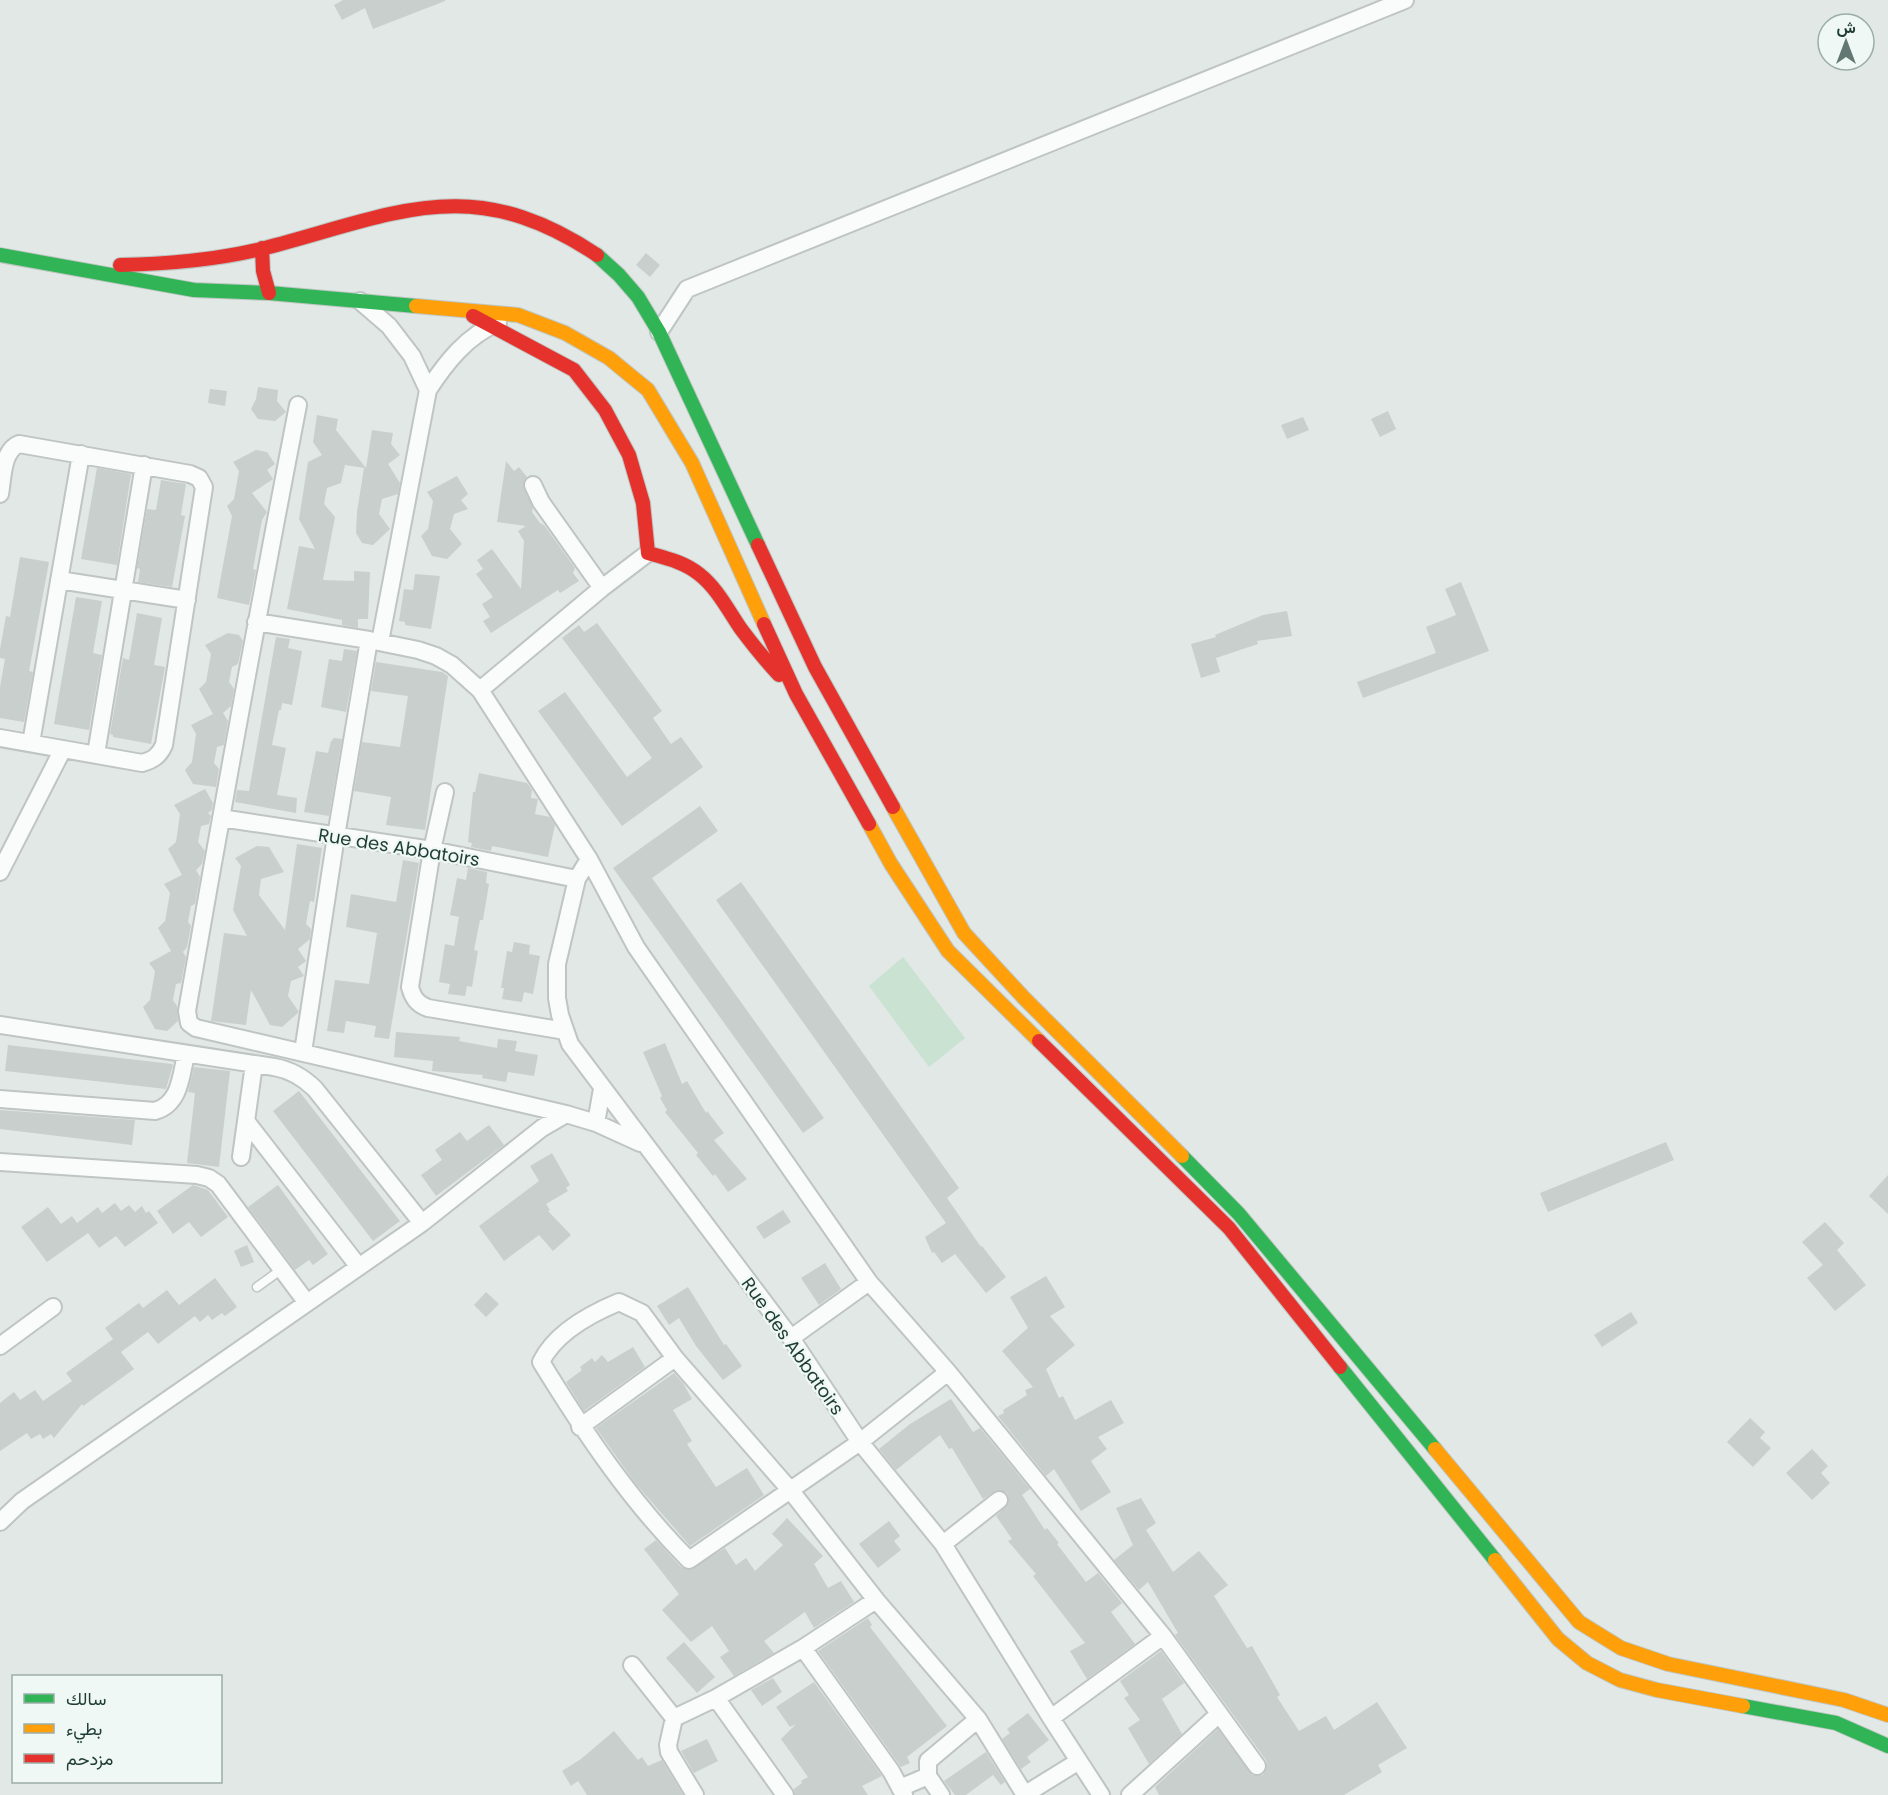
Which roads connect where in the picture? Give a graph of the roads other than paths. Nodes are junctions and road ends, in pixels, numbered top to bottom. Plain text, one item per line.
1 (1405, 0) edge
2 (262, 248) junction
3 (0, 255) edge
4 (60, 265) junction
5 (269, 293) junction
6 (360, 301) junction
7 (463, 310) junction
8 (518, 315) junction
9 (491, 326) junction
10 (659, 332) junction
11 (428, 390) junction
12 (298, 405) dead end
13 (81, 454) junction
14 (144, 465) junction
15 (533, 485) dead end
16 (0, 494) edge
17 (648, 553) junction
18 (59, 580) junction
19 (603, 588) junction
20 (124, 590) junction
21 (187, 600) junction
22 (256, 622) junction
23 (375, 641) junction
24 (480, 690) junction
25 (796, 694) junction
26 (0, 738) edge
27 (31, 743) junction
28 (63, 749) junction
29 (96, 754) junction
30 (445, 792) dead end
31 (221, 818) junction
32 (336, 836) junction
33 (432, 850) junction
34 (589, 859) junction
35 (0, 872) edge
36 (577, 879) junction
37 (0, 1025) edge
38 (565, 1031) junction
39 (303, 1052) junction
40 (186, 1054) junction
41 (254, 1064) junction
42 (603, 1089) junction
43 (0, 1099) edge
44 (566, 1114) junction
45 (246, 1121) junction
46 (596, 1123) junction
47 (644, 1144) junction
48 (241, 1157) dead end
49 (0, 1162) edge
50 (422, 1223) junction
51 (359, 1267) junction
52 (282, 1269) junction
53 (869, 1282) junction
54 (257, 1287) dead end
55 (307, 1303) junction
56 (53, 1307) dead end
57 (791, 1338) junction
58 (0, 1346) edge
59 (675, 1358) junction
60 (948, 1372) junction
61 (580, 1427) junction
62 (860, 1442) junction
63 (791, 1491) junction
64 (999, 1500) dead end
65 (0, 1522) edge
66 (943, 1544) junction
67 (876, 1600) junction
68 (1163, 1635) junction
69 (802, 1648) junction
70 (632, 1665) dead end
71 (716, 1698) junction
72 (1219, 1714) junction
73 (1888, 1715) edge
74 (674, 1718) junction
75 (1051, 1718) junction
76 (978, 1719) junction
77 (1888, 1746) edge
78 (1079, 1761) junction
79 (1257, 1766) dead end
80 (928, 1776) junction
81 (902, 1792) edge
82 (1021, 1794) edge
83 (695, 1795) edge
84 (785, 1795) edge
85 (941, 1795) edge
86 (1101, 1795) edge
87 (1130, 1795) edge

1 - 10 street
2 - 4 street
2 - 5 street
2 - 10 street
3 - 4 street
4 - 5 street
5 - 6 street
6 - 7 street
6 - 11 street
7 - 8 street
7 - 9 street
8 - 9 street
8 - 25 street
9 - 11 street
9 - 17 street
10 - 73 street
11 - 23 street
12 - 22 street
13 - 14 street
13 - 16 street
13 - 18 street
14 - 20 street
14 - 21 street
15 - 19 street
17 - 19 street
17 - 25 street
18 - 20 street
18 - 27 street
19 - 24 street
20 - 21 street
20 - 29 street
21 - 29 street
22 - 23 street
22 - 31 street
23 - 24 street
23 - 32 street
24 - 34 street
25 - 77 street
26 - 27 street
27 - 28 street
28 - 29 street
28 - 35 street
30 - 33 street
31 - 32 street, Rue des Abbatoirs
31 - 39 street
32 - 33 street, Rue des Abbatoirs
32 - 39 street
33 - 36 street, Rue des Abbatoirs
33 - 38 street
34 - 36 street, Rue des Abbatoirs
34 - 53 street
36 - 38 street, Rue des Abbatoirs
37 - 40 street
38 - 42 street, Rue des Abbatoirs
39 - 44 street
40 - 41 street
40 - 43 street
41 - 45 street
41 - 50 street
42 - 46 street
42 - 47 street, Rue des Abbatoirs
44 - 46 street
44 - 50 street
45 - 48 street
45 - 51 street
46 - 47 street
47 - 57 street, Rue des Abbatoirs
49 - 52 street
50 - 51 street
51 - 55 street
52 - 54 lane
52 - 55 street
53 - 57 street
53 - 60 street
55 - 65 street
56 - 58 street
57 - 62 street, Rue des Abbatoirs
59 - 61 street
59 - 61 street
59 - 63 street
60 - 62 street
60 - 68 street
61 - 63 street
62 - 63 street
62 - 66 street, Rue des Abbatoirs
63 - 67 street
64 - 66 street
66 - 75 street, Rue des Abbatoirs
67 - 69 street
67 - 76 street
68 - 72 street
68 - 75 street
69 - 71 street
69 - 81 street
70 - 74 street
71 - 74 street
71 - 84 street
72 - 79 street
72 - 87 street
74 - 83 street
75 - 78 street, Rue des Abbatoirs
76 - 80 street
76 - 82 street
78 - 82 street
78 - 86 street, Rue des Abbatoirs
80 - 81 street
80 - 85 street

